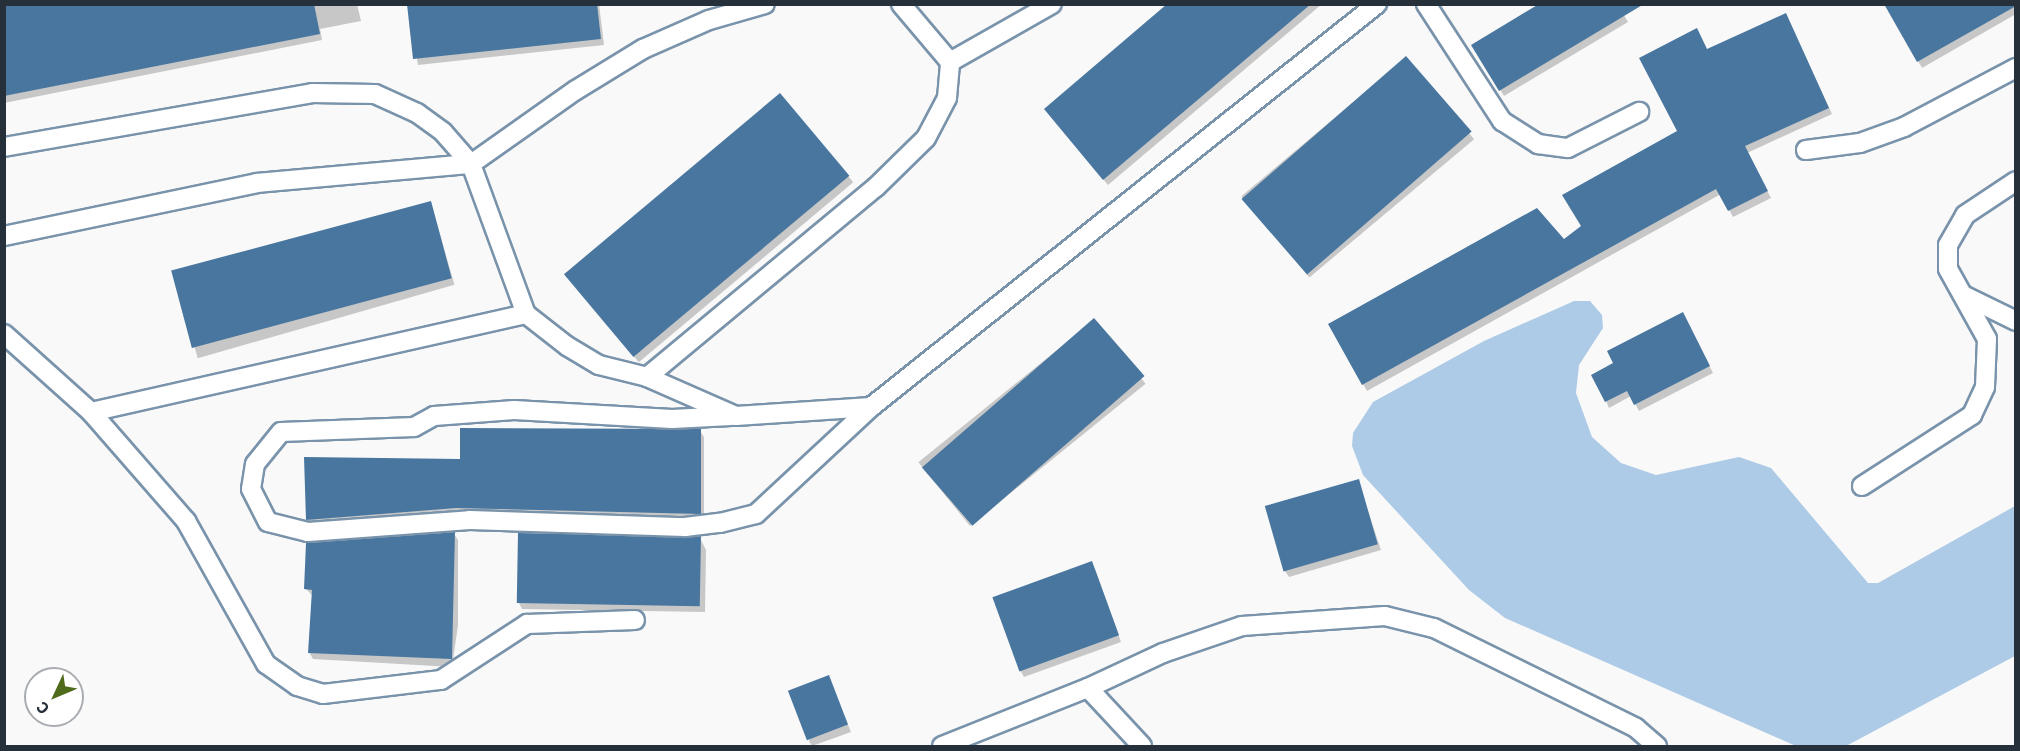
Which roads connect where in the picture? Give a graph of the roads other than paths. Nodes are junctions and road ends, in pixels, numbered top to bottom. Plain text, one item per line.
1 (765, 4) edge
2 (901, 4) edge
3 (1052, 4) edge
4 (1377, 4) edge
5 (1426, 4) edge
6 (950, 62) junction
7 (2016, 68) edge
8 (1639, 112) dead end
9 (4, 147) edge
10 (1806, 150) dead end
11 (471, 164) junction
12 (2016, 182) edge
13 (4, 236) edge
14 (1963, 295) junction
15 (526, 314) junction
16 (2016, 321) edge
17 (4, 334) edge
18 (647, 377) junction
19 (871, 407) junction
20 (91, 412) junction
21 (736, 416) junction
22 (1862, 486) dead end
23 (635, 620) dead end
24 (1088, 688) junction
25 (942, 747) edge
26 (1142, 747) edge
27 (1657, 747) edge

1 - 11 lane
2 - 6 lane
3 - 6 lane
4 - 19 lane
5 - 8 lane
6 - 18 lane
7 - 10 lane
9 - 11 lane
11 - 13 lane
11 - 15 lane
12 - 14 lane
14 - 16 lane
14 - 22 lane
15 - 18 lane
15 - 20 lane
17 - 20 lane
18 - 21 lane
19 - 21 lane
19 - 21 lane
20 - 23 lane
24 - 25 lane
24 - 26 lane
24 - 27 lane

